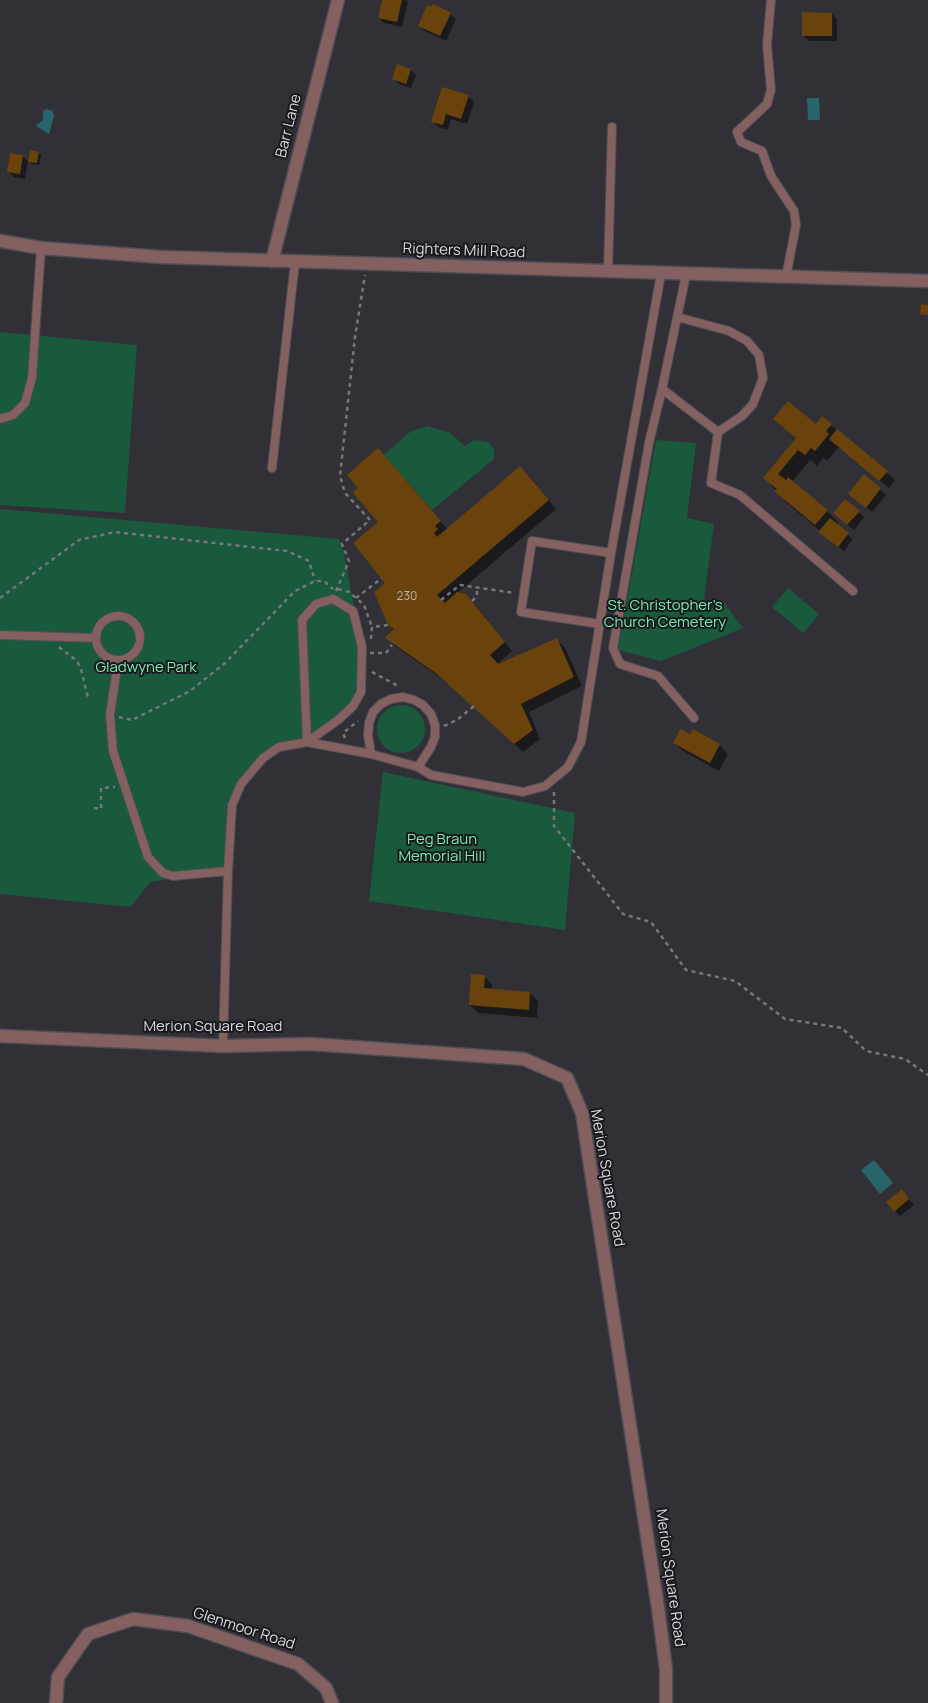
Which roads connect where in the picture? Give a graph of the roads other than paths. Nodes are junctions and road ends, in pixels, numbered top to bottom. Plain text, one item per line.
1 (338, 0) edge
2 (771, 0) edge
3 (612, 127) dead end
4 (0, 241) edge
5 (41, 248) junction
6 (272, 260) junction
7 (295, 262) junction
8 (608, 272) junction
9 (661, 274) junction
10 (686, 275) junction
11 (786, 277) junction
12 (928, 281) edge
13 (677, 317) junction
14 (662, 389) junction
15 (0, 419) edge
16 (718, 432) junction
17 (272, 468) dead end
18 (611, 553) junction
19 (853, 591) dead end
20 (600, 624) junction
21 (0, 636) edge
22 (96, 638) junction
23 (118, 661) junction
24 (694, 718) dead end
25 (307, 742) junction
26 (371, 754) junction
27 (418, 768) junction
28 (228, 871) junction
29 (0, 1036) edge
30 (223, 1046) junction
31 (56, 1703) edge
32 (332, 1703) edge
33 (666, 1703) edge

1 - 6 street, Barr Lane
2 - 11 lane
3 - 8 lane
4 - 5 street, Righters Mill Road
5 - 6 street, Righters Mill Road
5 - 15 lane
6 - 7 street, Righters Mill Road
7 - 8 street, Righters Mill Road
7 - 17 lane
8 - 9 street, Righters Mill Road
9 - 10 street, Righters Mill Road
9 - 18 lane
10 - 11 street, Righters Mill Road
10 - 13 lane
11 - 12 street, Righters Mill Road
13 - 14 lane
13 - 16 lane
14 - 16 lane
14 - 24 lane
16 - 19 lane
18 - 20 lane
18 - 20 lane
20 - 27 lane
21 - 22 lane
22 - 23 lane
22 - 23 lane
23 - 28 lane
25 - 25 lane
25 - 26 lane
25 - 28 lane
26 - 27 lane
26 - 27 lane
28 - 30 lane
29 - 30 street, Merion Square Road
30 - 33 street, Merion Square Road
31 - 32 street, Glenmoor Road

